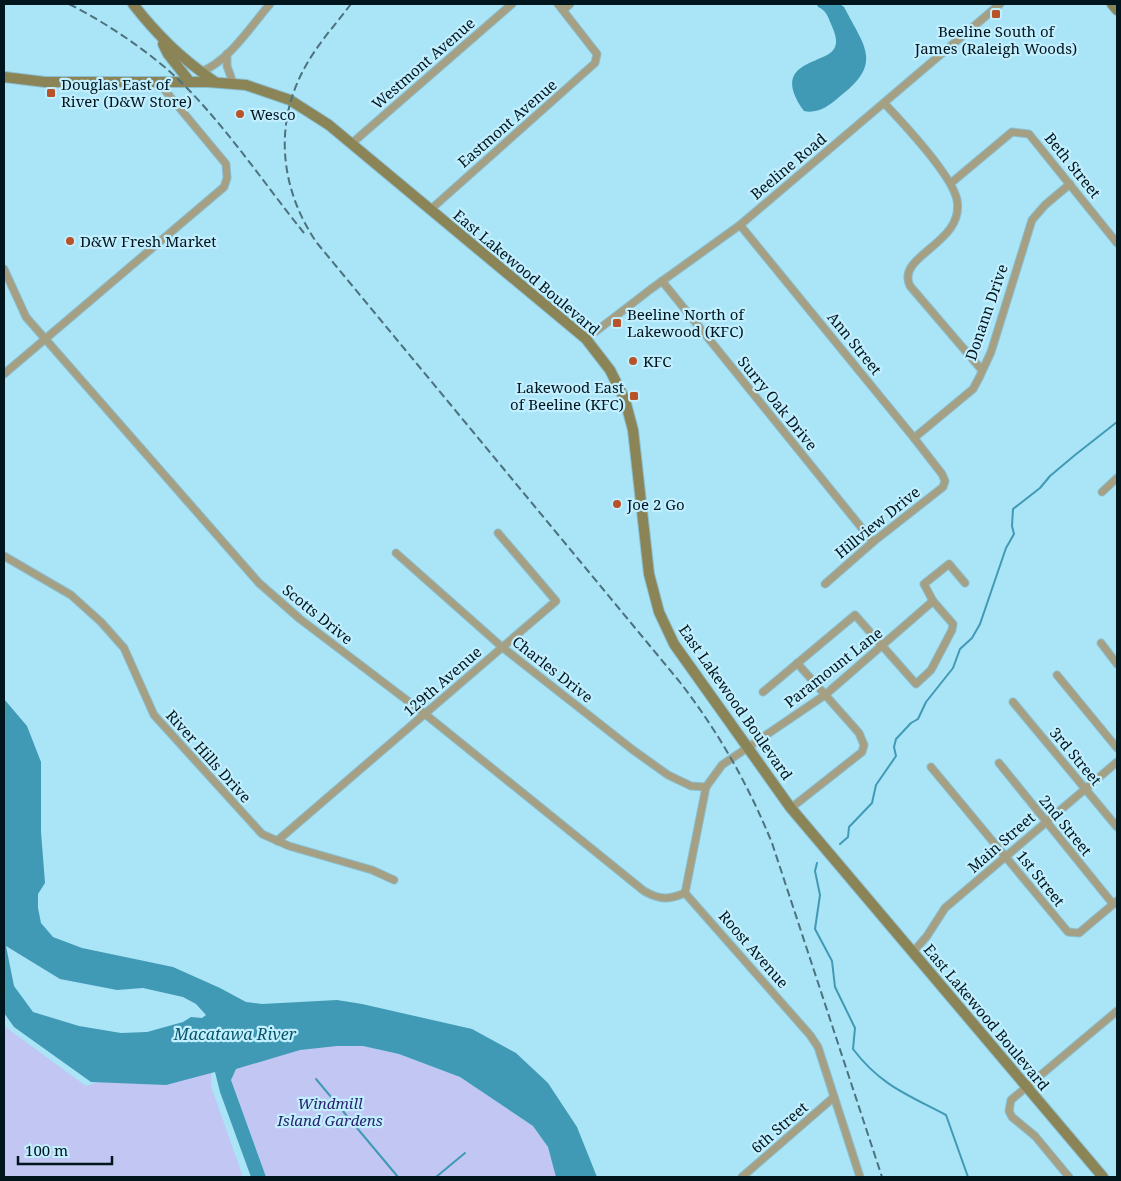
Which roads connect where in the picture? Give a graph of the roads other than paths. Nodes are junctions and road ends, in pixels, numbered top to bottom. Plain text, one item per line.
1 (132, 4) edge
2 (270, 4) edge
3 (512, 4) edge
4 (558, 4) edge
5 (570, 4) edge
6 (1000, 4) edge
7 (1112, 4) edge
8 (564, 10) junction
9 (1117, 10) edge
10 (161, 39) junction
11 (227, 54) junction
12 (201, 72) junction
13 (4, 77) edge
14 (158, 82) junction
15 (190, 82) junction
16 (212, 82) junction
17 (233, 83) junction
18 (884, 103) junction
19 (351, 144) junction
20 (951, 183) junction
21 (1070, 184) junction
22 (430, 210) junction
23 (740, 225) junction
24 (1117, 243) edge
25 (4, 269) edge
26 (662, 281) junction
27 (586, 339) junction
28 (45, 340) junction
29 (981, 369) junction
30 (4, 374) edge
31 (914, 438) junction
32 (1117, 478) edge
33 (945, 481) joint
34 (1102, 492) dead end
35 (498, 533) dead end
36 (873, 542) junction
37 (396, 553) dead end
38 (4, 556) edge
39 (965, 583) dead end
40 (825, 584) dead end
41 (933, 601) junction
42 (1101, 644) dead end
43 (502, 647) junction
44 (882, 647) junction
45 (797, 663) junction
46 (1117, 664) edge
47 (1057, 675) dead end
48 (763, 692) dead end
49 (825, 695) junction
50 (1013, 702) dead end
51 (425, 714) junction
52 (747, 748) junction
53 (1117, 748) edge
54 (1117, 762) edge
55 (999, 763) dead end
56 (931, 767) dead end
57 (706, 787) junction
58 (1086, 789) junction
59 (791, 808) junction
60 (1045, 822) junction
61 (1117, 827) edge
62 (277, 841) junction
63 (1006, 856) junction
64 (394, 880) dead end
65 (685, 893) junction
66 (1115, 902) edge
67 (913, 952) junction
68 (1117, 1010) edge
69 (1027, 1088) junction
70 (834, 1097) junction
71 (742, 1177) edge
72 (860, 1177) edge
73 (1069, 1177) edge
74 (1103, 1177) edge

1 - 10 main road
2 - 11 street
3 - 19 street, Westmont Avenue
4 - 8 street
5 - 8 street
6 - 18 street, Beeline Road
7 - 9 main road
8 - 22 street, Eastmont Avenue
10 - 12 main road
10 - 15 main road
11 - 12 street
11 - 17 street
12 - 16 main road
13 - 14 main road, East Lakewood Boulevard
14 - 15 main road, East Lakewood Boulevard
14 - 28 street
15 - 16 main road, East Lakewood Boulevard
16 - 17 main road, East Lakewood Boulevard
17 - 19 main road, East Lakewood Boulevard
18 - 20 street
18 - 23 street, Beeline Road
19 - 22 main road, East Lakewood Boulevard
20 - 21 street, Beth Street
20 - 29 street
21 - 24 street, Beth Street
21 - 29 street, Donann Drive
22 - 27 main road, East Lakewood Boulevard
23 - 26 street, Beeline Road
23 - 31 street, Ann Street
25 - 28 street, Scotts Drive
26 - 27 street, Beeline Road
26 - 36 street, Surry Oak Drive
27 - 52 main road, East Lakewood Boulevard
28 - 30 street
28 - 51 street, Scotts Drive
29 - 31 street, Donann Drive
31 - 33 street, Ann Street
32 - 34 street
33 - 36 street, Hillview Drive
35 - 43 street, 129th Avenue
36 - 40 street, Hillview Drive
37 - 43 street, Charles Drive
38 - 62 street, River Hills Drive
39 - 41 street
41 - 44 street, Paramount Lane
41 - 44 street
42 - 46 street
43 - 51 street, 129th Avenue
43 - 57 street, Charles Drive
44 - 45 street
44 - 49 street, Paramount Lane
45 - 48 street
45 - 49 street
47 - 53 street
49 - 52 street, Paramount Lane
49 - 59 street
50 - 58 street, 3rd Street
51 - 62 street, 129th Avenue
51 - 65 street, Scotts Drive
52 - 57 street
52 - 59 main road, East Lakewood Boulevard
54 - 58 street, Main Street
55 - 60 street, 2nd Street
56 - 63 street, 1st Street
57 - 65 street
58 - 60 street, Main Street
58 - 61 street, 3rd Street
59 - 67 main road, East Lakewood Boulevard
60 - 63 street, Main Street
60 - 66 street, 2nd Street
62 - 64 street, River Hills Drive
63 - 66 street, 1st Street
63 - 67 street, Main Street
65 - 70 street, Roost Avenue
67 - 69 main road, East Lakewood Boulevard
68 - 69 street
69 - 73 street
69 - 74 main road, East Lakewood Boulevard
70 - 71 street, 6th Street
70 - 72 street, Roost Avenue

